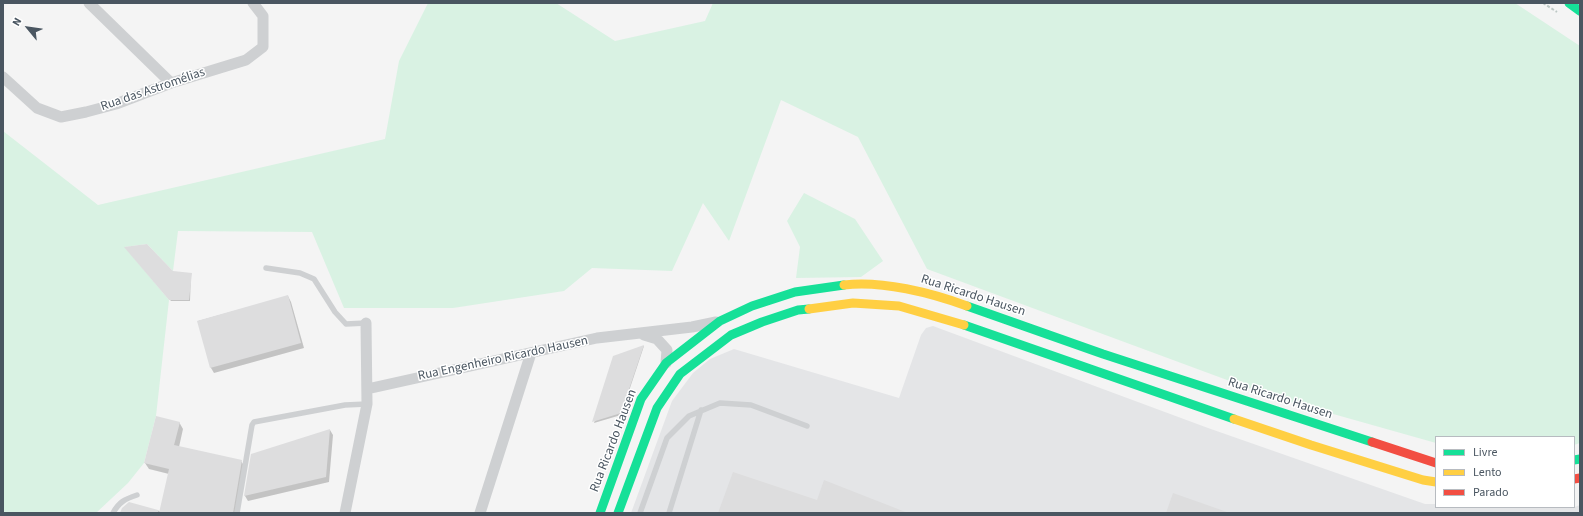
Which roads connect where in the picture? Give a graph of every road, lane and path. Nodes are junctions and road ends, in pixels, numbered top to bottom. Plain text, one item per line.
1 (89, 3) edge
2 (253, 3) edge
3 (1569, 3) edge
4 (1580, 11) edge
5 (3, 77) edge
6 (171, 83) junction
7 (266, 268) dead end
8 (720, 321) junction
9 (366, 323) joint
10 (640, 334) junction
11 (531, 353) junction
12 (666, 363) junction
13 (367, 389) junction
14 (367, 404) junction
15 (701, 410) junction
16 (807, 426) dead end
17 (1435, 463) edge
18 (1435, 482) edge
19 (137, 495) dead end
20 (113, 513) edge
21 (237, 513) edge
22 (345, 513) edge
23 (480, 513) edge
24 (600, 513) edge
25 (618, 513) edge
26 (640, 513) edge
27 (669, 513) edge

1 - 6 street
2 - 6 street, Rua das Astromélias
3 - 4 street
5 - 6 street, Rua das Astromélias
7 - 9 lane
8 - 10 street, Rua Engenheiro Ricardo Hausen
8 - 12 street, Rua Ricardo Hausen
8 - 17 street, Rua Ricardo Hausen
9 - 13 street
10 - 11 street, Rua Engenheiro Ricardo Hausen
10 - 12 street, Rua Engenheiro Ricardo Hausen
11 - 13 street, Rua Engenheiro Ricardo Hausen
11 - 23 street
12 - 24 street, Rua Ricardo Hausen
13 - 14 street
14 - 21 lane
14 - 22 street
15 - 16 lane
15 - 26 lane
15 - 27 lane
18 - 25 street
19 - 20 lane

